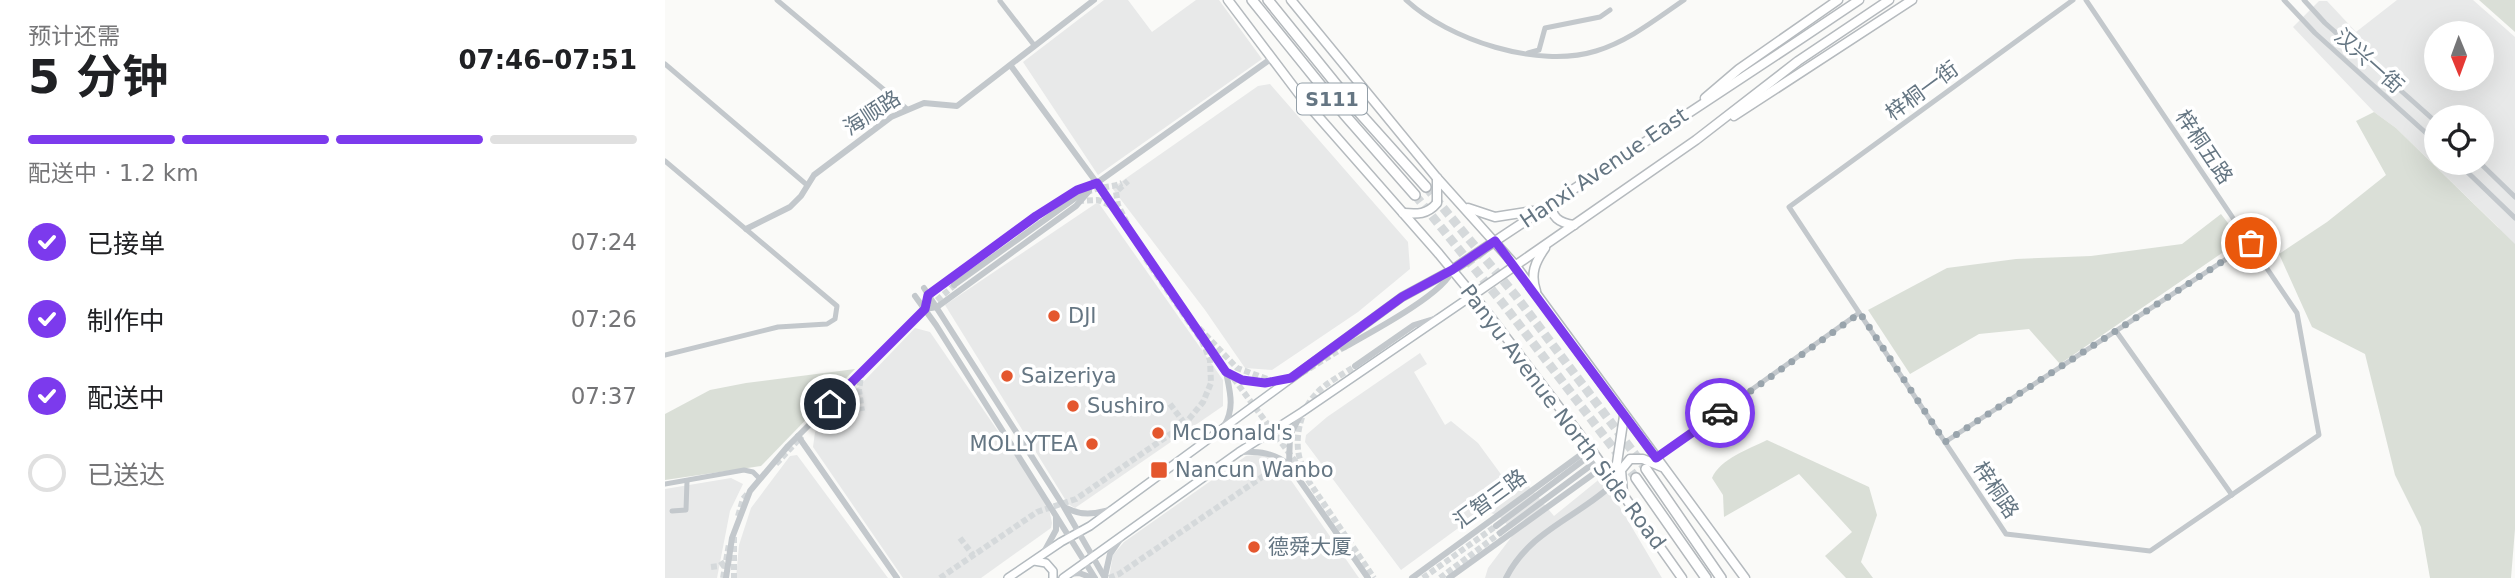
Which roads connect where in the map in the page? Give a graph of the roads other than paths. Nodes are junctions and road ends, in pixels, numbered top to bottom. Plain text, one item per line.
1 (777, 0) edge
2 (1094, 0) edge
3 (1228, 0) edge
4 (1252, 0) edge
5 (1268, 0) edge
6 (1291, 0) edge
7 (1406, 0) edge
8 (1684, 0) edge
9 (1838, 0) edge
10 (1859, 0) edge
11 (1889, 0) edge
12 (1912, 0) edge
13 (2073, 0) edge
14 (2086, 0) edge
15 (2284, 0) edge
16 (2304, 0) edge
17 (1000, 1) edge
18 (1610, 10) dead end
19 (1034, 45) junction
20 (1524, 54) junction
21 (1272, 58) junction
22 (665, 64) edge
23 (1011, 66) junction
24 (907, 109) junction
25 (1692, 109) junction
26 (2424, 111) edge
27 (2424, 131) edge
28 (1696, 140) junction
29 (665, 161) edge
30 (2470, 175) edge
31 (2492, 175) edge
32 (1437, 178) junction
33 (1094, 184) junction
34 (807, 185) junction
35 (1426, 187) tunnel mouth
36 (1415, 195) tunnel mouth
37 (2515, 197) edge
38 (1459, 202) junction
39 (1553, 202) junction
40 (1543, 207) junction
41 (1789, 207) joint
42 (1403, 213) junction
43 (2515, 218) edge
44 (1574, 225) junction
45 (746, 229) junction
46 (1495, 241) junction
47 (1548, 243) junction
48 (2251, 243) junction
49 (1515, 266) junction
50 (1452, 270) junction
51 (954, 285) tunnel mouth
52 (926, 291) junction
53 (1472, 295) junction
54 (915, 296) dead end
55 (1538, 297) junction
56 (937, 307) junction
57 (925, 309) junction
58 (1860, 313) junction
59 (1442, 317) junction
60 (2116, 331) junction
61 (1343, 348) tunnel mouth
62 (665, 355) edge
63 (1355, 366) tunnel mouth
64 (1226, 372) junction
65 (1291, 378) junction
66 (1302, 412) junction
67 (1624, 416) junction
68 (1221, 431) junction
69 (2319, 435) joint
70 (798, 436) junction
71 (1945, 442) junction
72 (1240, 452) junction
73 (1596, 457) junction
74 (1656, 458) junction
75 (1289, 465) junction
76 (1664, 468) junction
77 (1646, 470) tunnel mouth
78 (1636, 478) tunnel mouth
79 (760, 479) junction
80 (687, 481) junction
81 (1614, 483) junction
82 (665, 484) edge
83 (2232, 495) junction
84 (1624, 496) junction
85 (1064, 507) junction
86 (1115, 508) junction
87 (672, 511) dead end
88 (1054, 512) junction
89 (1498, 529) tunnel mouth
90 (1079, 532) junction
91 (1124, 535) junction
92 (1070, 537) junction
93 (1044, 553) junction
94 (1093, 557) junction
95 (1032, 562) junction
96 (1086, 562) junction
97 (1065, 576) edge
98 (726, 578) edge
99 (897, 578) edge
100 (1008, 578) edge
101 (1053, 578) edge
102 (1094, 578) edge
103 (1105, 578) edge
104 (1369, 578) edge
105 (1412, 578) edge
106 (1449, 578) edge
107 (1506, 578) edge
108 (1682, 578) edge
109 (1706, 578) edge
110 (1721, 578) edge
111 (1745, 578) edge

1 - 24 street
2 - 19 street, 海顺路
3 - 21 main road, Panyu Avenue North Side Road
4 - 36 highway, S111
5 - 35 highway, S111
6 - 32 main road
7 - 20 street
8 - 20 street
9 - 25 main road
10 - 25 main road, Hanxi Avenue East
11 - 28 main road, Hanxi Avenue East
12 - 28 main road
13 - 41 street, 梓桐一街
14 - 48 street, 梓桐五路
15 - 27 street, 汉兴一街
16 - 26 street, 汉兴一街
17 - 19 street
18 - 20 street
19 - 23 street, 海顺路
21 - 33 street
21 - 42 main road, Panyu Avenue North Side Road
22 - 34 street
23 - 24 street, 海顺路
23 - 33 street
24 - 34 street, 海顺路
25 - 39 main road, Hanxi Avenue East
28 - 44 main road, Hanxi Avenue East
29 - 45 street
30 - 43 street
31 - 37 street
32 - 38 main road
32 - 42 main road
33 - 51 street
33 - 52 street
33 - 56 street
33 - 64 street
34 - 45 street, 海顺路
38 - 40 main road
38 - 46 main road
39 - 40 main road, Hanxi Avenue East
39 - 44 main road
40 - 46 main road, Hanxi Avenue East
41 - 58 street, 梓桐路
42 - 50 main road, Panyu Avenue North Side Road
44 - 47 main road, Hanxi Avenue East
45 - 62 street
46 - 49 main road
46 - 50 main road, Hanxi Avenue East
47 - 49 main road, Hanxi Avenue East
47 - 55 main road
48 - 60 street
48 - 69 street, 梓桐五路
49 - 53 main road, Hanxi Avenue East
49 - 55 main road
50 - 53 main road, Panyu Avenue North Side Road
50 - 61 street
50 - 65 main road, Hanxi Avenue East
52 - 56 street
52 - 57 street
53 - 59 main road, Hanxi Avenue East
53 - 73 main road, Panyu Avenue North Side Road
54 - 57 street
55 - 67 main road
56 - 57 street
56 - 85 street
57 - 70 street
57 - 88 street
58 - 71 street, 梓桐路
58 - 74 street
59 - 63 street
59 - 66 main road, Hanxi Avenue East
60 - 71 street
60 - 83 street
64 - 65 street
64 - 68 street
65 - 68 main road, Hanxi Avenue East
66 - 72 main road, Hanxi Avenue East
66 - 75 street
67 - 74 main road
67 - 81 main road
68 - 86 main road, Hanxi Avenue East
69 - 83 street, 梓桐路
70 - 79 street
70 - 99 street
71 - 83 street, 梓桐路
72 - 75 street
72 - 91 main road, Hanxi Avenue East
73 - 81 main road, Panyu Avenue North Side Road
73 - 89 street
73 - 105 street, 汇智三路
73 - 106 street, 汇智三路
74 - 76 main road
75 - 104 street
76 - 84 main road
76 - 111 main road
77 - 110 highway
78 - 109 highway
79 - 80 street
79 - 98 street
80 - 82 street
80 - 87 street
81 - 84 main road, Panyu Avenue North Side Road
81 - 107 street
84 - 108 main road, Panyu Avenue North Side Road
85 - 86 street
85 - 90 street
86 - 90 main road, Hanxi Avenue East
88 - 92 street
88 - 93 street
90 - 92 main road, Hanxi Avenue East
90 - 94 street
91 - 94 main road, Hanxi Avenue East
91 - 103 street
92 - 93 main road, Hanxi Avenue East
92 - 96 street
93 - 95 main road, Hanxi Avenue East
94 - 96 main road, Hanxi Avenue East
94 - 103 street
95 - 100 main road, Hanxi Avenue East
95 - 101 main road
96 - 97 main road, Hanxi Avenue East
96 - 102 street
97 - 102 street

